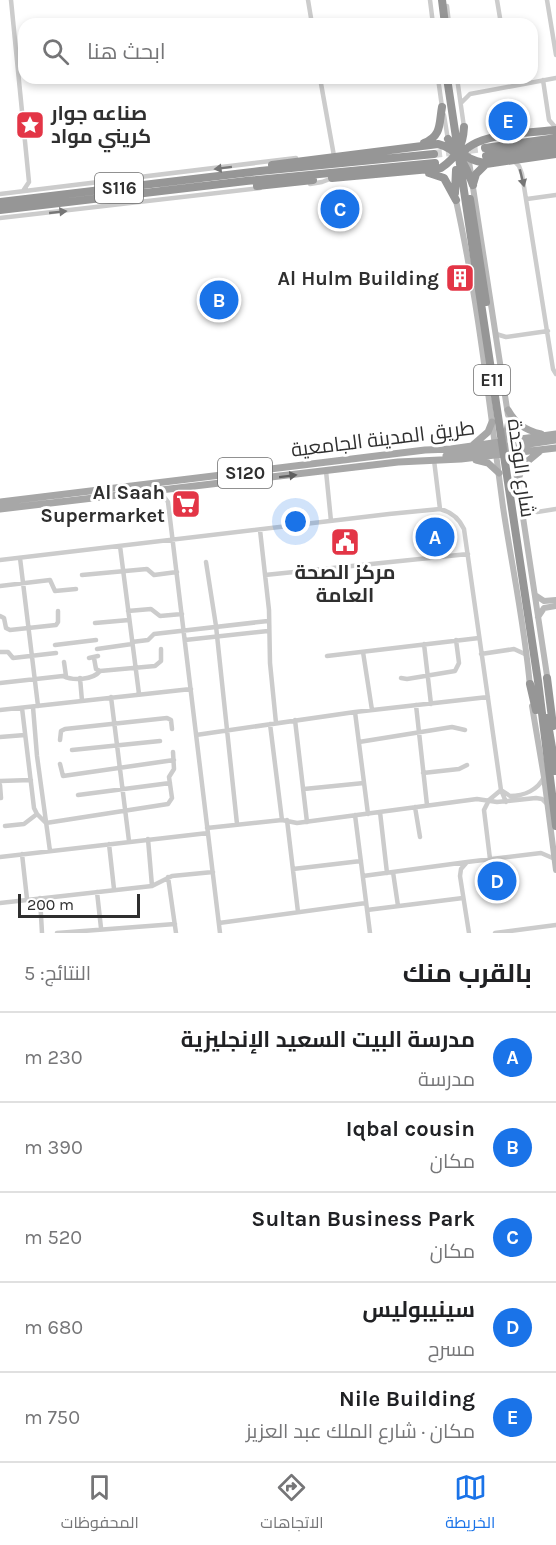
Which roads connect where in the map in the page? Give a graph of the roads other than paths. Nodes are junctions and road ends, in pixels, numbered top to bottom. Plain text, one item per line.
1 (11, 0) edge
2 (308, 0) edge
3 (430, 0) edge
4 (436, 0) edge
5 (444, 0) edge
6 (497, 0) edge
7 (547, 0) edge
8 (311, 18) edge
9 (432, 18) edge
10 (439, 18) edge
11 (446, 18) edge
12 (500, 18) edge
13 (556, 55) edge
14 (18, 75) edge
15 (556, 78) edge
16 (543, 80) junction
17 (538, 81) edge
18 (19, 84) edge
19 (321, 84) edge
20 (439, 84) edge
21 (448, 84) edge
22 (453, 84) edge
23 (458, 84) edge
24 (510, 84) edge
25 (523, 84) edge
26 (510, 88) junction
27 (461, 103) junction
28 (442, 107) junction
29 (549, 120) junction
30 (464, 127) junction
31 (556, 129) edge
32 (542, 132) junction
33 (556, 138) edge
34 (418, 146) junction
35 (556, 147) edge
36 (486, 151) junction
37 (458, 153) junction
38 (556, 154) edge
39 (334, 156) junction
40 (301, 160) junction
41 (511, 160) junction
42 (420, 171) junction
43 (237, 174) junction
44 (330, 179) junction
45 (28, 182) junction
46 (473, 185) junction
47 (212, 186) junction
48 (37, 190) junction
49 (23, 191) junction
50 (0, 194) edge
51 (556, 195) edge
52 (455, 196) junction
53 (527, 199) junction
54 (1, 210) edge
55 (548, 331) junction
56 (496, 334) junction
57 (506, 337) junction
58 (498, 346) junction
59 (556, 374) edge
60 (508, 410) junction
61 (509, 421) joint
62 (492, 422) junction
63 (556, 434) edge
64 (547, 435) junction
65 (556, 440) edge
66 (510, 445) junction
67 (472, 446) junction
68 (556, 448) edge
69 (496, 449) junction
70 (543, 450) junction
71 (461, 459) junction
72 (434, 460) junction
73 (423, 461) junction
74 (326, 471) junction
75 (499, 473) junction
76 (518, 482) junction
77 (177, 488) junction
78 (159, 490) junction
79 (0, 502) edge
80 (168, 502) junction
81 (0, 509) edge
82 (440, 509) junction
83 (556, 509) edge
84 (537, 512) dead end
85 (331, 521) junction
86 (260, 530) junction
87 (172, 540) junction
88 (120, 546) junction
89 (468, 554) junction
90 (20, 558) junction
91 (0, 560) edge
92 (206, 562) dead end
93 (124, 572) junction
94 (177, 572) junction
95 (82, 575) dead end
96 (265, 575) junction
97 (23, 583) junction
98 (0, 586) edge
99 (76, 589) dead end
100 (534, 594) junction
101 (556, 600) edge
102 (556, 606) edge
103 (58, 611) dead end
104 (128, 611) junction
105 (182, 614) junction
106 (0, 616) edge
107 (538, 617) junction
108 (129, 620) junction
109 (268, 621) junction
110 (95, 623) dead end
111 (216, 626) junction
112 (28, 628) junction
113 (184, 630) junction
114 (268, 631) junction
115 (217, 636) junction
116 (479, 638) junction
117 (524, 638) junction
118 (96, 640) dead end
119 (185, 640) junction
120 (456, 640) junction
121 (132, 643) junction
122 (424, 644) junction
123 (55, 645) dead end
124 (97, 649) dead end
125 (161, 649) dead end
126 (514, 649) junction
127 (0, 652) edge
128 (363, 652) junction
129 (57, 653) dead end
130 (481, 654) junction
131 (527, 655) junction
132 (32, 656) junction
133 (327, 656) dead end
134 (94, 657) dead end
135 (64, 662) dead end
136 (135, 668) junction
137 (100, 671) junction
138 (66, 676) junction
139 (428, 676) junction
140 (80, 678) junction
141 (401, 678) dead end
142 (35, 680) junction
143 (540, 681) junction
144 (0, 683) edge
145 (191, 689) junction
146 (139, 694) junction
147 (111, 697) junction
148 (488, 697) junction
149 (82, 701) junction
150 (431, 704) junction
151 (416, 705) junction
152 (35, 706) junction
153 (22, 708) junction
154 (0, 710) edge
155 (372, 710) junction
156 (355, 712) junction
157 (295, 720) junction
158 (114, 723) junction
159 (273, 724) junction
160 (556, 727) edge
161 (172, 729) dead end
162 (227, 730) junction
163 (465, 730) dead end
164 (419, 732) junction
165 (25, 735) junction
166 (196, 735) junction
167 (0, 737) edge
168 (60, 740) dead end
169 (160, 741) dead end
170 (359, 741) junction
171 (117, 745) junction
172 (72, 750) dead end
173 (173, 752) dead end
174 (174, 760) junction
175 (60, 764) dead end
176 (467, 765) dead end
177 (120, 767) junction
178 (556, 771) edge
179 (423, 773) junction
180 (544, 777) junction
181 (31, 780) junction
182 (0, 783) edge
183 (170, 783) junction
184 (364, 783) junction
185 (122, 789) junction
186 (303, 789) junction
187 (501, 790) junction
188 (530, 791) junction
189 (78, 795) dead end
190 (1, 798) edge
191 (528, 798) junction
192 (489, 800) junction
193 (506, 802) junction
194 (427, 805) junction
195 (548, 806) junction
196 (415, 807) junction
197 (125, 810) junction
198 (380, 812) junction
199 (37, 814) junction
200 (368, 814) junction
201 (355, 815) junction
202 (285, 820) junction
203 (307, 822) junction
204 (46, 823) junction
205 (237, 824) junction
206 (5, 826) dead end
207 (556, 826) edge
208 (208, 830) junction
209 (420, 837) dead end
210 (148, 839) junction
211 (129, 841) junction
212 (553, 843) junction
213 (109, 844) junction
214 (50, 851) junction
215 (541, 853) junction
216 (22, 854) junction
217 (0, 857) edge
218 (490, 859) junction
219 (555, 859) edge
220 (361, 861) junction
221 (466, 862) junction
222 (293, 869) junction
223 (556, 870) edge
224 (213, 872) junction
225 (390, 873) junction
226 (363, 876) junction
227 (168, 877) junction
228 (152, 886) junction
229 (114, 890) junction
230 (97, 891) junction
231 (40, 898) junction
232 (463, 898) junction
233 (27, 899) junction
234 (0, 903) edge
235 (398, 906) junction
236 (366, 907) junction
237 (298, 912) junction
238 (219, 923) junction
239 (175, 924) junction
240 (555, 924) edge
241 (101, 928) junction
242 (521, 931) edge
243 (78, 932) edge
244 (42, 933) edge
245 (57, 933) edge
246 (176, 933) edge
247 (220, 933) edge
248 (370, 933) edge
249 (469, 933) edge
250 (495, 933) edge

1 - 14 street
2 - 8 street
3 - 9 street
4 - 10 highway
5 - 11 highway
6 - 12 street
7 - 13 street
15 - 16 street
16 - 17 street
16 - 29 street
18 - 45 street
19 - 39 street
20 - 28 street
21 - 143 highway, شارع الوحدة / E11
22 - 143 highway, شارع الوحدة / E11
23 - 27 street
24 - 26 street
25 - 26 street
26 - 27 street
27 - 30 street
28 - 34 highway
28 - 37 street
29 - 31 street
29 - 32 street
30 - 36 highway
30 - 37 highway
31 - 32 highway
32 - 36 highway
33 - 36 highway
34 - 37 highway
34 - 39 highway
35 - 36 highway
36 - 37 highway
36 - 37 highway
36 - 41 highway
36 - 46 highway
37 - 42 highway
37 - 46 highway
37 - 52 highway
38 - 41 highway
39 - 40 highway
40 - 43 highway
40 -> 48 street
41 -> 53 street
42 - 44 highway
42 - 52 highway
43 - 47 highway, S116
43 - 54 highway, S116
44 - 47 highway
54 -> 44 street
45 - 48 street
45 - 49 street
46 - 56 street
47 - 54 highway, S116
48 - 49 street
49 - 50 street
51 - 53 street
52 - 62 street
53 - 55 street
55 - 57 street
55 - 59 street
56 - 57 street
56 - 58 street
57 - 58 street
58 - 60 street
60 - 61 street
60 - 64 main road
61 - 66 main road
62 - 67 main road
62 - 69 street
63 - 64 main road, طريق المدينة الجامعية / S120
64 - 66 main road, طريق المدينة الجامعية / S120
65 - 66 main road
66 - 69 main road, طريق المدينة الجامعية / S120
66 - 69 main road
66 - 70 main road, طريق المدينة الجامعية / S120
66 - 76 street
67 - 69 main road, طريق المدينة الجامعية / S120
67 - 79 main road, طريق المدينة الجامعية / S120
68 - 70 main road, طريق المدينة الجامعية / S120
69 - 71 main road, طريق المدينة الجامعية / S120
69 - 73 main road
69 - 75 street
70 - 76 main road
71 - 72 main road, طريق المدينة الجامعية / S120
71 - 75 main road
72 - 73 main road, طريق المدينة الجامعية / S120
72 - 82 street
73 - 74 main road, طريق المدينة الجامعية / S120
77 -> 74 main road, طريق المدينة الجامعية / S120
74 - 85 street
75 - 117 street
76 - 100 street
77 - 78 main road, طريق المدينة الجامعية / S120
77 - 80 street
78 - 80 street
78 - 81 main road, طريق المدينة الجامعية / S120
80 - 87 street
82 - 85 street
82 - 89 street
83 - 84 street
85 - 86 street
86 - 87 street
86 - 96 street
87 - 88 street
87 - 94 street
88 - 90 street
88 - 93 street
89 - 96 street
89 - 116 street
90 - 91 street
90 - 97 street
92 - 111 street
93 - 94 street
93 - 95 street
93 - 104 street
94 - 105 street
96 - 109 street
97 - 98 street
97 - 99 street
97 - 112 street
100 - 101 street
100 - 107 street
102 - 107 street
103 - 112 street
104 - 105 street
104 - 108 street
105 - 113 street
106 - 112 street
107 - 143 street
108 - 110 street
108 - 121 street
109 - 111 street
109 - 114 street
111 - 113 street
111 - 115 street
112 - 132 street
113 - 119 street
113 - 121 street
114 - 115 street
114 - 159 street
115 - 119 street
115 - 162 street
116 - 120 street
116 - 130 street
117 - 126 street
117 - 131 street
118 - 123 street
119 - 145 street
120 - 122 street
120 - 139 street
121 - 124 street
121 - 136 street
122 - 128 street
122 - 139 street
125 - 136 street
126 - 130 street
126 - 131 street
127 - 132 street
128 - 133 street
128 - 155 street
129 - 132 street
130 - 148 street
131 - 143 street
132 - 142 street
134 - 137 street
135 - 138 street
136 - 137 street
136 - 146 street
137 - 140 street
138 - 140 street
138 - 142 street
139 - 141 street
139 - 150 street
140 - 149 street
142 - 144 street
142 - 152 street
143 - 160 street
143 - 178 highway, شارع الوحدة / E11
143 - 180 street
143 - 207 highway, شارع الوحدة / E11
145 - 146 street
145 - 166 street
146 - 147 street
147 - 149 street
147 - 158 street
148 - 150 street
148 - 187 street
149 - 152 street
150 - 151 street
151 - 155 street
151 - 164 street
152 - 153 street
152 - 204 street
153 - 154 street
153 - 165 street
155 - 156 street
156 - 157 street
156 - 170 street
157 - 159 street
157 - 186 street
158 - 161 street
158 - 168 street
158 - 171 street
159 - 162 street
159 - 202 street
162 - 166 street
162 - 205 street
163 - 164 street
164 - 170 street
164 - 179 street
165 - 167 street
165 - 181 street
166 - 208 street
169 - 171 street
170 - 184 street
171 - 172 street
171 - 177 street
173 - 174 street
174 - 177 street
174 - 183 street
175 - 177 street
176 - 179 street
177 - 185 street
179 - 194 street
180 - 188 street
180 - 195 street
181 - 182 street
181 - 199 street
182 - 190 street
183 - 185 street
183 - 197 street
184 - 186 street
184 - 200 street
185 - 189 street
185 - 197 street
186 - 203 street
187 - 188 street
187 - 192 street
187 - 193 street
188 - 191 street
191 - 193 street
191 - 195 street
192 - 193 street
192 - 194 street
192 - 218 street
194 - 196 street
195 - 212 street
196 - 198 street
196 - 209 street
197 - 204 street
197 - 211 street
198 - 200 street
198 - 225 street
199 - 204 street
199 - 206 street
200 - 201 street
201 - 203 street
201 - 220 street
202 - 203 street
202 - 205 street
202 - 222 street
204 - 214 street
205 - 208 street
208 - 210 street
208 - 224 street
210 - 211 street
210 - 228 street
211 - 213 street
212 - 215 street
212 - 219 street
213 - 214 street
213 - 229 street
214 - 216 street
215 - 218 street
215 - 219 street
216 - 217 street
216 - 233 street
218 - 221 street
219 - 223 street
220 - 222 street
220 - 226 street
221 - 225 street
221 - 232 street
222 - 237 street
224 - 227 street
224 - 238 street
225 - 226 street
225 - 235 street
226 - 236 street
227 - 228 street
227 - 239 street
228 - 229 street
229 - 230 street
230 - 231 street
230 - 241 street
231 - 233 street
231 - 244 street
232 - 235 street
232 - 249 street
233 - 234 street
235 - 236 street
236 - 237 street
236 - 248 street
237 - 238 street
238 - 247 street
239 - 241 street
239 - 246 street
240 - 242 street
241 - 243 street
242 - 250 street
243 - 245 street

